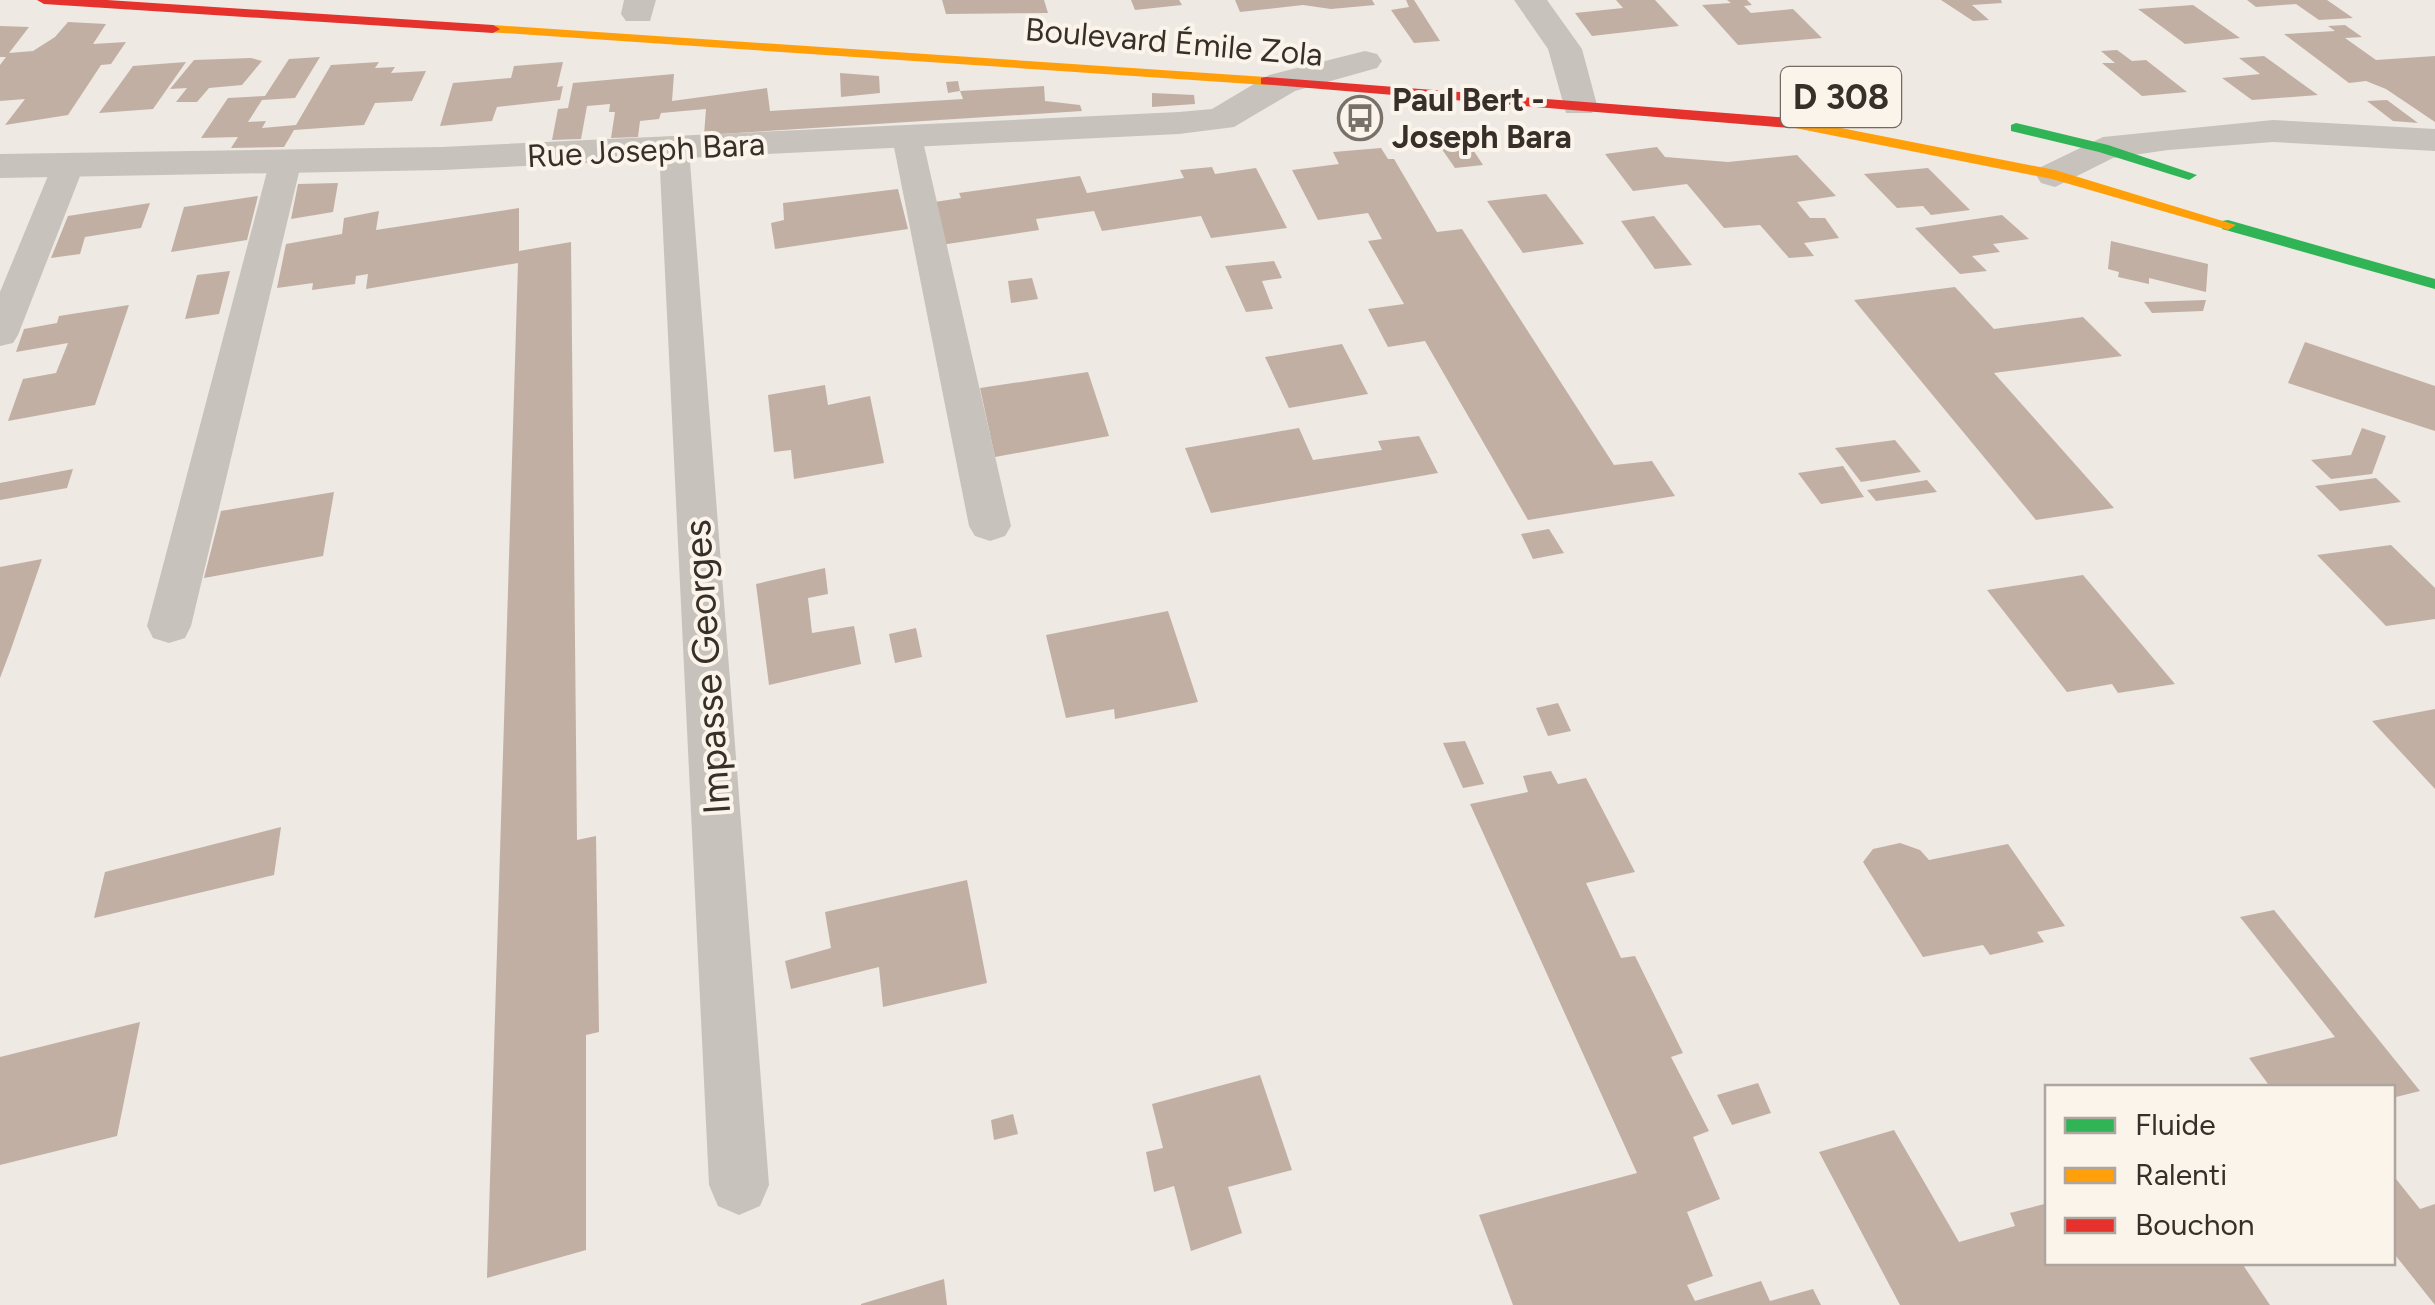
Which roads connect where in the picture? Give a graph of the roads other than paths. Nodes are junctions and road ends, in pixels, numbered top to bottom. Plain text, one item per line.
1 (44, 0) edge
2 (1530, 0) edge
3 (1374, 61) dead end
4 (1285, 69) junction
5 (1575, 81) junction
6 (1993, 123) dead end
7 (907, 136) junction
8 (2435, 140) edge
9 (2103, 148) junction
10 (674, 150) junction
11 (285, 164) junction
12 (0, 166) edge
13 (68, 166) junction
14 (2055, 175) junction
15 (2208, 181) dead end
16 (2435, 284) edge
17 (0, 335) edge
18 (990, 526) dead end
19 (168, 626) dead end
20 (739, 1184) dead end

1 - 4 main road, Boulevard Émile Zola / D 308
2 - 5 street
3 - 4 street, Rue Joseph Bara
4 - 5 main road, Boulevard Émile Zola / D 308
4 - 7 street, Rue Joseph Bara
5 - 14 main road, Boulevard Émile Zola / D 308
6 - 9 main road
7 - 10 street, Rue Joseph Bara
7 - 18 lane
8 - 9 street
9 - 14 street
9 - 15 main road
10 - 11 street, Rue Joseph Bara
10 - 20 lane, Impasse Georges
11 - 13 street, Rue Joseph Bara
11 - 19 lane
12 - 13 street, Rue Joseph Bara
13 - 17 lane
14 - 16 main road, D 308

